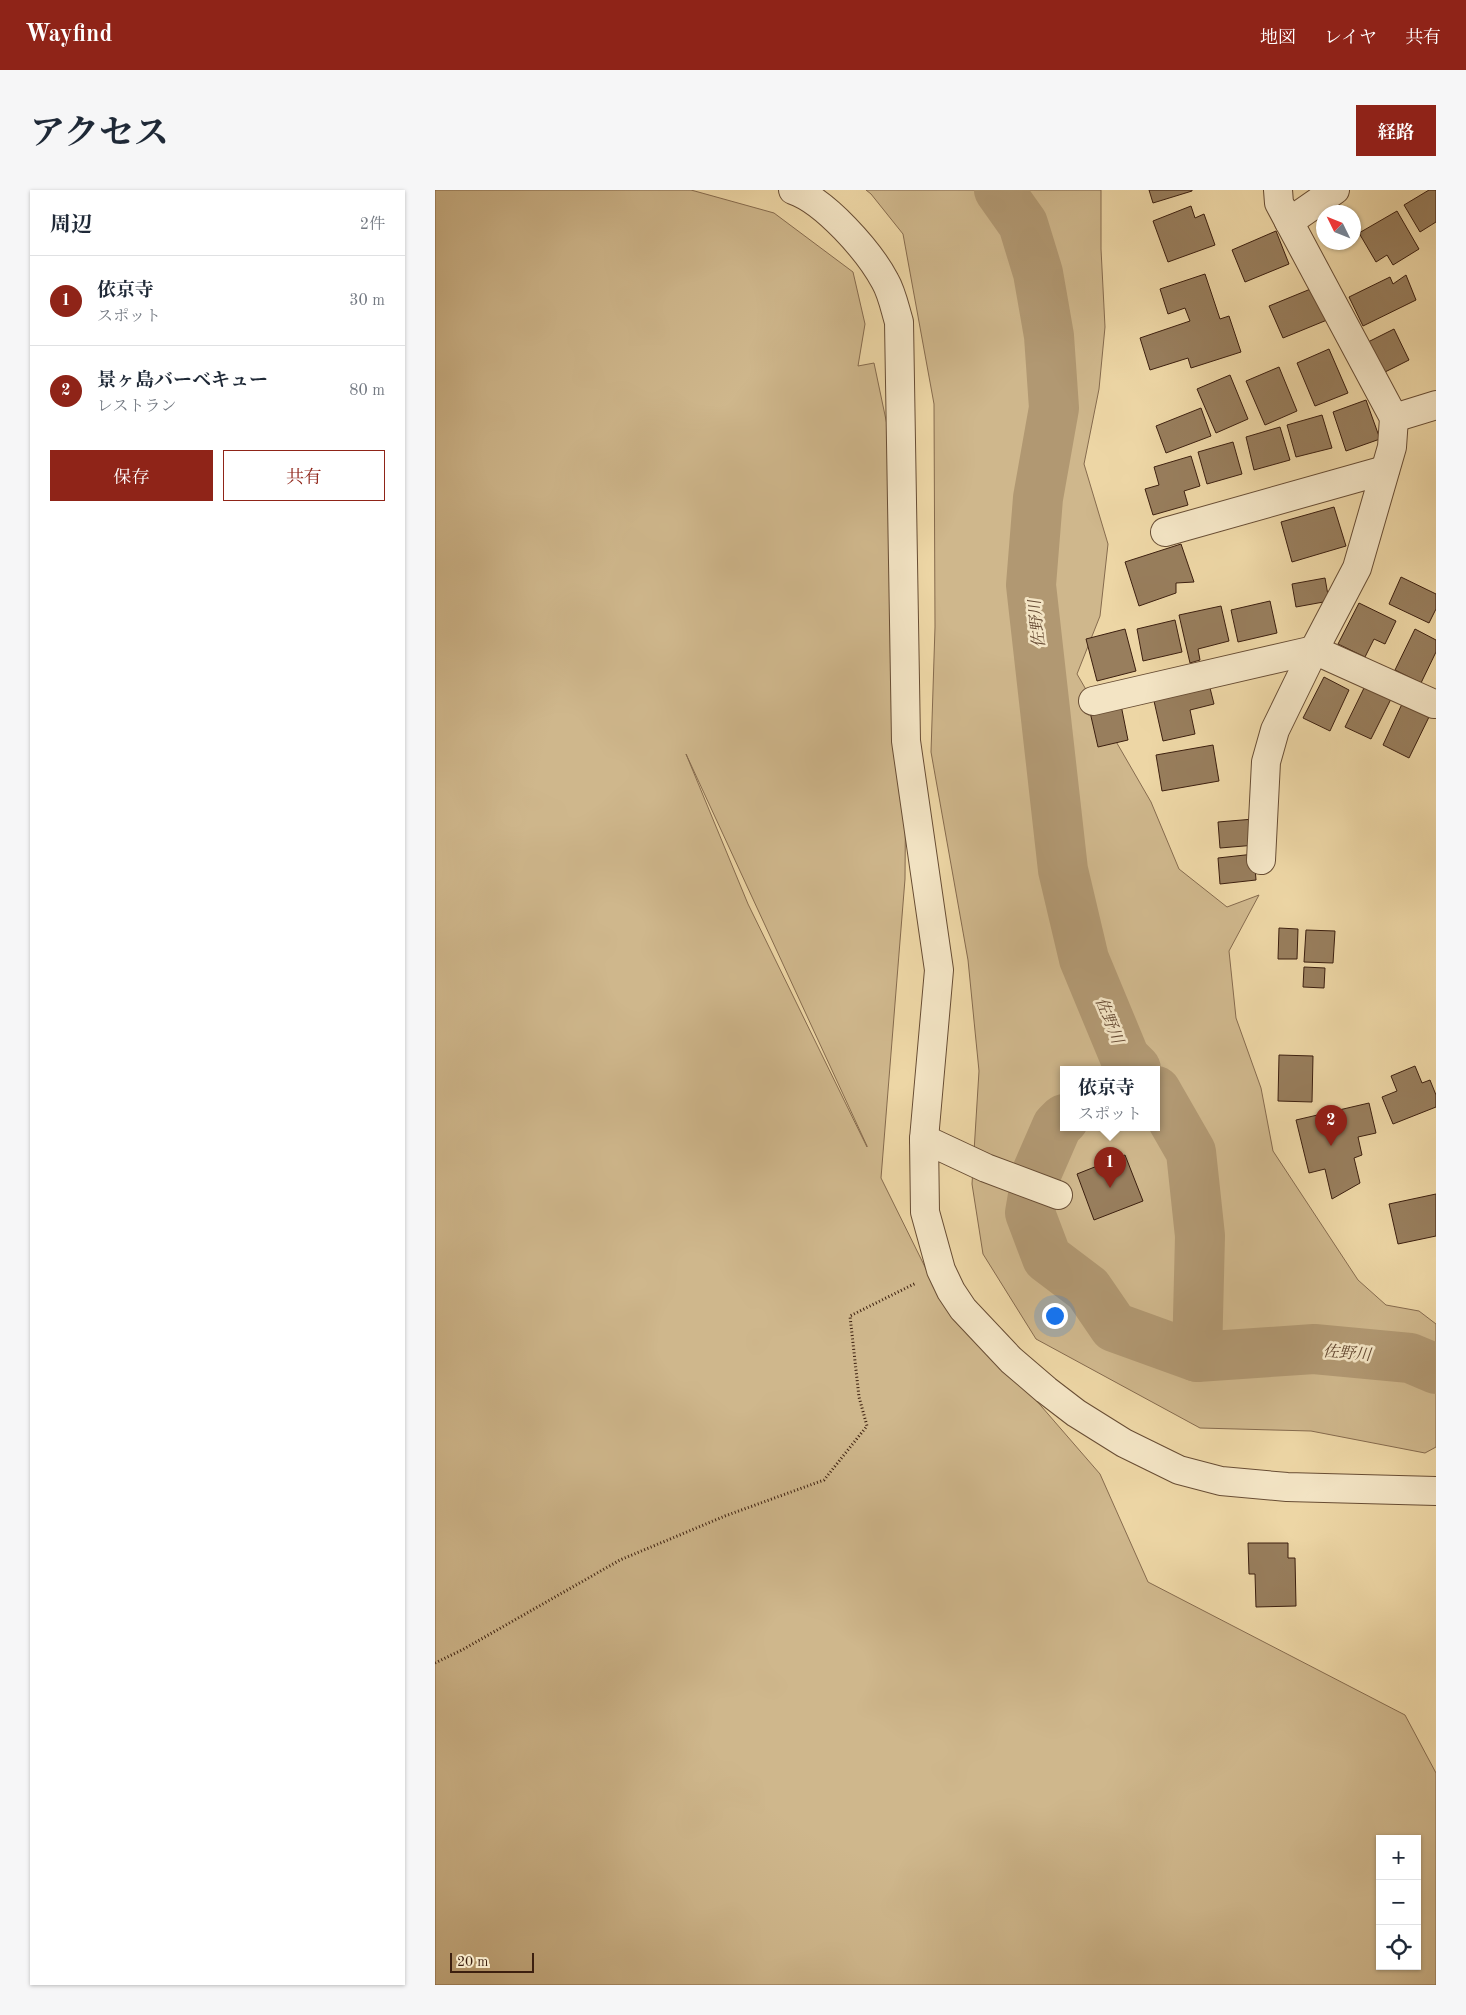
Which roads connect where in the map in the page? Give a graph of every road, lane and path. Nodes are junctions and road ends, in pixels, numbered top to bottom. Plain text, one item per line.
1 (793, 190) edge
2 (1278, 190) edge
3 (1335, 190) edge
4 (1289, 222) junction
5 (1436, 405) edge
6 (1394, 418) junction
7 (1385, 470) junction
8 (1165, 532) dead end
9 (1314, 650) junction
10 (1093, 700) dead end
11 (1434, 704) dead end
12 (1261, 860) dead end
13 (924, 1139) junction
14 (1058, 1195) dead end
15 (941, 1270) junction
16 (1436, 1491) edge
17 (435, 1663) edge

1 - 13 street
2 - 4 street
3 - 4 street
4 - 6 street
5 - 6 street
6 - 7 street
7 - 8 street
7 - 9 street
9 - 10 street
9 - 11 street
9 - 12 street
13 - 14 street
13 - 15 street
15 - 16 street
15 - 17 path

